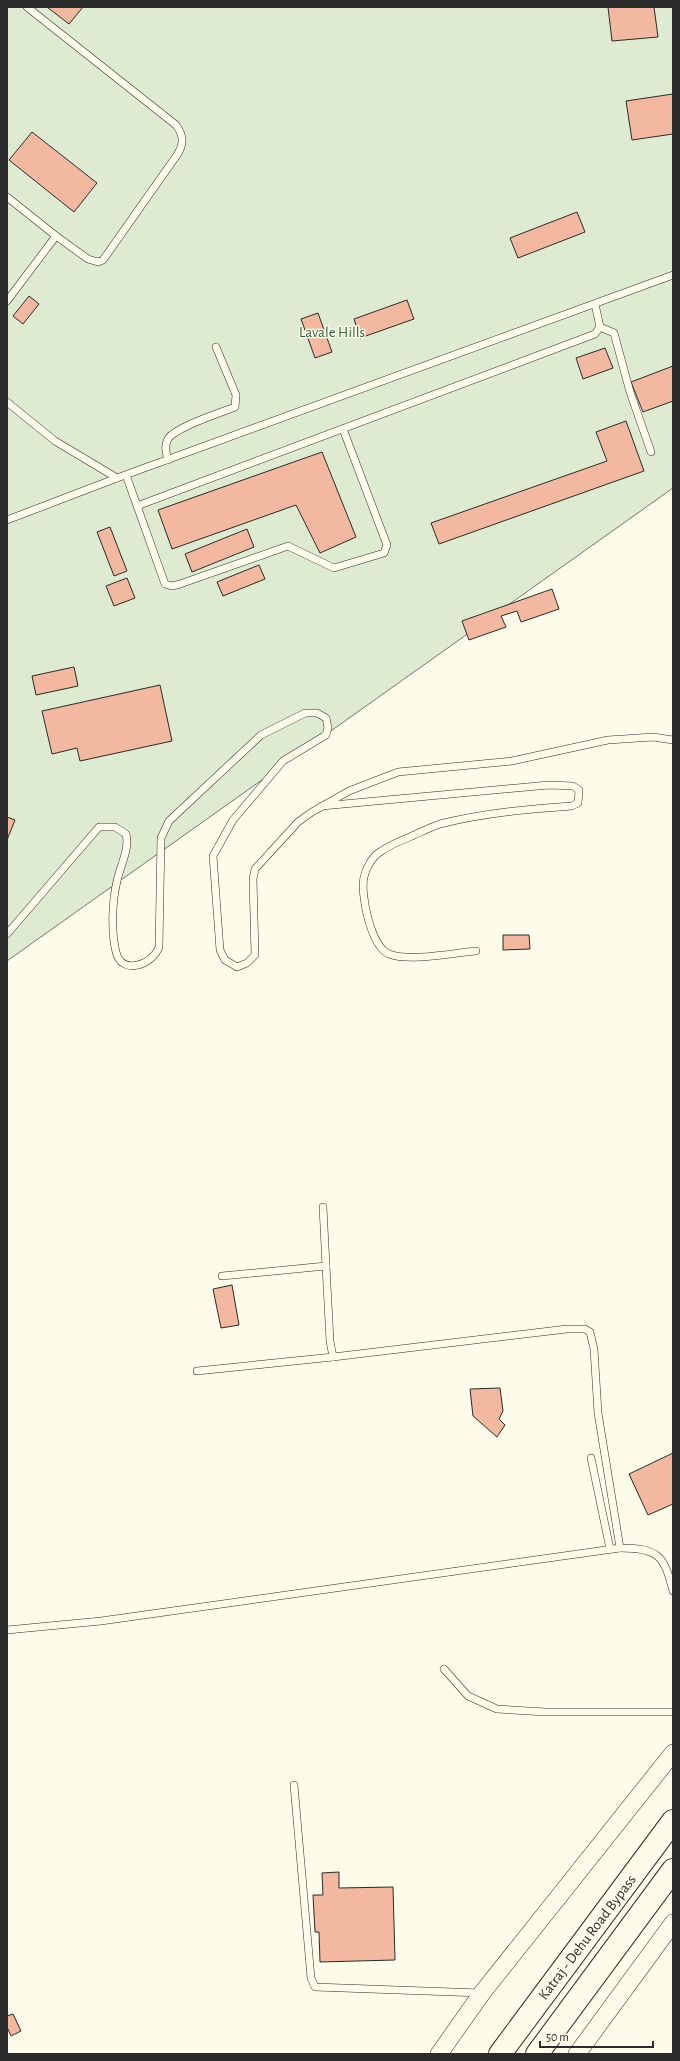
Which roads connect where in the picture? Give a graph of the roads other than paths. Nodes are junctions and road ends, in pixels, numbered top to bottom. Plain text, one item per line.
1 (27, 7) edge
2 (7, 197) edge
3 (56, 236) junction
4 (673, 275) edge
5 (7, 301) edge
6 (595, 304) junction
7 (600, 327) junction
8 (216, 347) dead end
9 (7, 402) edge
10 (343, 429) junction
11 (651, 452) dead end
12 (168, 460) junction
13 (126, 475) junction
14 (117, 478) junction
15 (137, 506) junction
16 (7, 520) edge
17 (673, 740) edge
18 (321, 806) junction
19 (7, 934) edge
20 (476, 951) dead end
21 (323, 1207) dead end
22 (326, 1266) junction
23 (222, 1276) dead end
24 (333, 1357) junction
25 (197, 1371) dead end
26 (591, 1458) dead end
27 (620, 1548) junction
28 (610, 1549) junction
29 (673, 1591) edge
30 (7, 1630) edge
31 (444, 1669) dead end
32 (673, 1712) edge
33 (673, 1753) edge
34 (294, 1785) dead end
35 (673, 1821) edge
36 (673, 1870) edge
37 (673, 1923) edge
38 (482, 1993) junction
39 (439, 2054) edge
40 (500, 2054) edge
41 (537, 2054) edge
42 (577, 2054) edge

1 - 3 lane
2 - 3 lane
3 - 5 lane
4 - 6 lane
6 - 7 lane
6 - 12 lane
7 - 10 lane
7 - 11 lane
8 - 12 lane
9 - 14 lane
10 - 15 lane
10 - 15 lane
12 - 13 lane
13 - 14 lane
13 - 15 lane
14 - 16 lane
17 - 18 lane
18 - 19 lane
18 - 20 lane
21 - 22 lane
22 - 23 lane
22 - 24 lane
24 - 25 lane
24 - 27 lane
26 - 28 lane
27 - 28 lane
27 - 29 lane
28 - 30 lane
31 - 32 lane
33 - 38 street
34 - 38 lane
35 - 40 highway, Katraj - Dehu Road Bypass
36 - 41 highway, Katraj - Dehu Road Bypass
37 - 42 street
38 - 39 street

